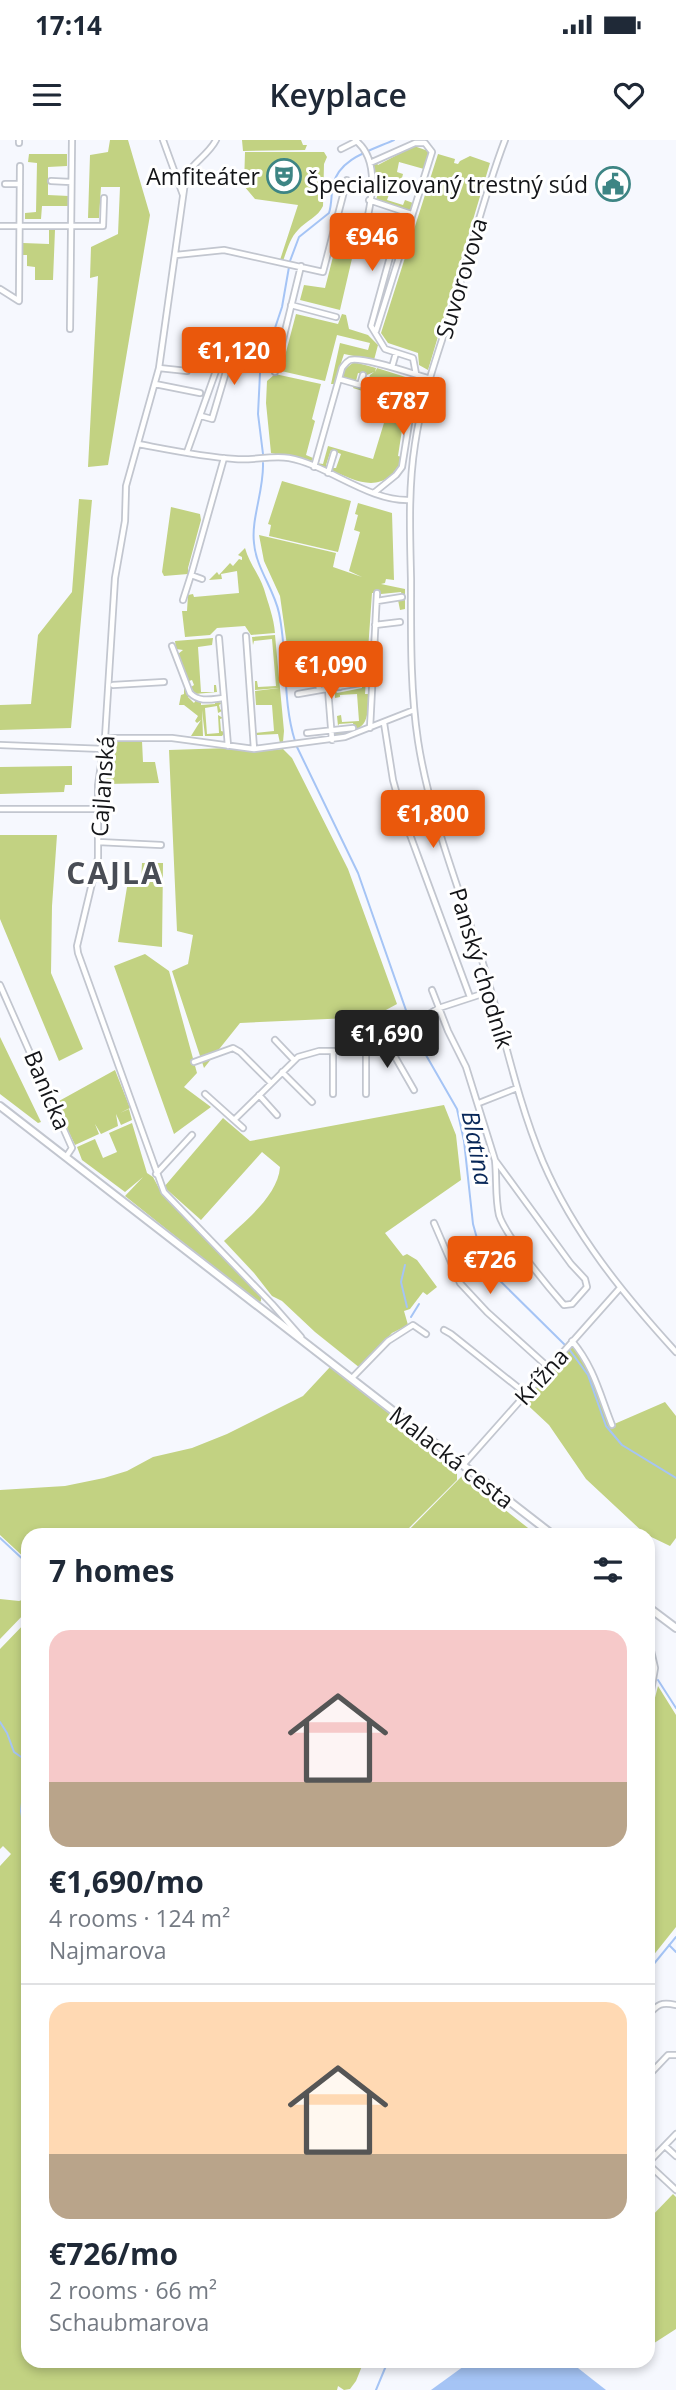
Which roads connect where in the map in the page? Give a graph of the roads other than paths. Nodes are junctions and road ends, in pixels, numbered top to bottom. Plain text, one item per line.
1 (72, 140) edge
2 (163, 140) edge
3 (216, 140) edge
4 (505, 140) edge
5 (356, 141) edge
6 (341, 149) dead end
7 (369, 160) junction
8 (20, 166) dead end
9 (347, 180) dead end
10 (51, 181) dead end
11 (71, 181) junction
12 (5, 184) dead end
13 (20, 184) junction
14 (183, 196) junction
15 (104, 198) dead end
16 (369, 200) junction
17 (411, 214) junction
18 (336, 222) junction
19 (0, 226) edge
20 (20, 226) junction
21 (71, 226) junction
22 (365, 230) junction
23 (360, 250) dead end
24 (176, 256) junction
25 (301, 266) junction
26 (0, 289) edge
27 (291, 305) junction
28 (337, 317) dead end
29 (70, 329) dead end
30 (396, 353) junction
31 (392, 367) junction
32 (159, 368) junction
33 (187, 371) dead end
34 (275, 372) dead end
35 (363, 375) dead end
36 (416, 375) junction
37 (423, 377) junction
38 (339, 379) junction
39 (431, 379) junction
40 (155, 384) junction
41 (200, 393) dead end
42 (201, 416) junction
43 (138, 444) junction
44 (187, 452) junction
45 (334, 453) dead end
46 (224, 458) junction
47 (314, 467) junction
48 (328, 474) junction
49 (375, 492) junction
50 (410, 500) junction
51 (191, 575) junction
52 (202, 579) dead end
53 (377, 593) dead end
54 (402, 597) dead end
55 (183, 600) dead end
56 (377, 601) junction
57 (400, 622) dead end
58 (375, 625) junction
59 (246, 636) dead end
60 (219, 638) dead end
61 (172, 646) dead end
62 (317, 669) dead end
63 (338, 672) dead end
64 (164, 682) dead end
65 (360, 683) dead end
66 (113, 685) dead end
67 (340, 687) junction
68 (328, 689) junction
69 (319, 690) junction
70 (298, 694) dead end
71 (224, 698) junction
72 (414, 710) junction
73 (384, 723) junction
74 (353, 728) dead end
75 (370, 728) junction
76 (331, 731) junction
77 (307, 733) dead end
78 (105, 738) junction
79 (332, 740) junction
80 (0, 745) edge
81 (228, 746) junction
82 (254, 748) junction
83 (104, 749) junction
84 (0, 808) edge
85 (97, 809) junction
86 (98, 842) junction
87 (161, 845) dead end
88 (0, 985) edge
89 (432, 990) dead end
90 (491, 991) junction
91 (470, 997) junction
92 (439, 1007) junction
93 (384, 1038) junction
94 (275, 1040) dead end
95 (366, 1051) junction
96 (333, 1052) junction
97 (294, 1060) junction
98 (194, 1062) dead end
99 (282, 1072) junction
100 (271, 1083) junction
101 (517, 1088) junction
102 (414, 1090) dead end
103 (205, 1094) dead end
104 (332, 1094) dead end
105 (366, 1094) dead end
106 (259, 1095) junction
107 (312, 1102) dead end
108 (479, 1103) junction
109 (0, 1106) edge
110 (278, 1115) dead end
111 (234, 1120) junction
112 (243, 1128) dead end
113 (192, 1135) dead end
114 (66, 1157) junction
115 (495, 1160) junction
116 (156, 1174) junction
117 (508, 1177) junction
118 (497, 1178) junction
119 (434, 1223) dead end
120 (620, 1288) junction
121 (272, 1304) junction
122 (266, 1311) junction
123 (444, 1330) dead end
124 (426, 1334) dead end
125 (303, 1340) junction
126 (571, 1341) junction
127 (676, 1352) edge
128 (548, 1367) junction
129 (352, 1378) junction
130 (525, 1393) junction
131 (612, 1425) dead end
132 (463, 1465) junction
133 (544, 1528) edge
134 (655, 1612) edge
135 (676, 1628) edge
136 (676, 2005) edge
137 (655, 2007) edge
138 (676, 2054) edge
139 (655, 2069) edge
140 (676, 2134) edge
141 (665, 2146) junction
142 (655, 2156) edge
143 (676, 2156) edge
144 (655, 2170) edge
145 (676, 2190) edge

1 - 11 street
2 - 14 street, Cajlanská
3 - 14 street
4 - 39 street, Suvorovova
5 - 6 street
5 - 7 street
7 - 16 street
7 - 17 street
8 - 13 street
9 - 18 street
10 - 11 street
11 - 21 street
12 - 13 street
13 - 20 street
14 - 24 street, Cajlanská
15 - 21 street
16 - 17 street
16 - 22 street
17 - 30 street
18 - 22 street
18 - 25 street
19 - 20 street
20 - 21 street
20 - 26 street
21 - 29 street
22 - 23 street
24 - 25 street
24 - 32 street, Cajlanská
25 - 27 street
27 - 28 street
27 - 34 street
30 - 31 street
30 - 36 street
31 - 36 street
31 - 38 street
32 - 33 street
32 - 40 street, Cajlanská
35 - 38 street
36 - 37 street
37 - 39 street
37 - 49 street
38 - 47 street
39 - 50 street, Suvorovova
40 - 41 street
40 - 43 street, Cajlanská
42 - 42 street
42 - 44 street
43 - 44 street
43 - 78 street, Cajlanská
44 - 46 street
45 - 48 street
46 - 47 street
46 - 51 street
47 - 48 street
48 - 49 street
49 - 50 street
50 - 72 street, Panský chodník
51 - 52 street
51 - 55 street
53 - 56 street
54 - 56 street
56 - 58 street
57 - 58 street
58 - 75 street
59 - 82 street
60 - 71 street
61 - 71 street
62 - 69 street
63 - 67 street
64 - 66 street
65 - 67 street
67 - 68 street
68 - 69 street
68 - 76 street
69 - 70 street
71 - 81 street
72 - 73 street
72 - 90 street, Panský chodník
73 - 75 street
73 - 91 street
74 - 76 street
75 - 79 street
76 - 77 street
76 - 79 street
78 - 81 street
78 - 83 street, Cajlanská
79 - 82 street
80 - 83 street
81 - 82 street
83 - 85 street, Cajlanská
84 - 85 street
85 - 86 street, Cajlanská
86 - 87 street
86 - 116 street, Cajlanská
88 - 114 street, Banícka
89 - 92 street
90 - 91 street
90 - 101 street, Panský chodník
91 - 92 street
92 - 93 street
92 - 108 street
93 - 95 street
93 - 102 street
94 - 97 street
95 - 96 street
95 - 105 street
96 - 97 street
96 - 104 street
97 - 99 street
98 - 100 street
99 - 100 street
99 - 107 street
100 - 106 street
101 - 108 street
101 - 120 street, Panský chodník
103 - 111 street
106 - 110 street
106 - 111 street
108 - 115 street
109 - 114 main road
111 - 112 street
113 - 116 street
114 - 122 main road
115 - 117 street
115 - 118 street
116 - 121 street, Cajlanská
117 - 118 street
117 - 118 street
119 - 128 street
120 - 126 street, Krížna
120 - 127 street, Panský chodník
121 - 122 street
121 - 125 street, Cajlanská
122 - 125 main road
123 - 130 street
124 - 129 street
125 - 129 main road
126 - 128 street, Krížna
126 - 131 street
128 - 130 street, Krížna
129 - 132 main road, Malacká cesta
130 - 132 street, Krížna
132 - 133 main road, Malacká cesta
134 - 135 main road
136 - 137 street
138 - 139 street
140 - 141 street
141 - 142 street
141 - 143 street
144 - 145 street

